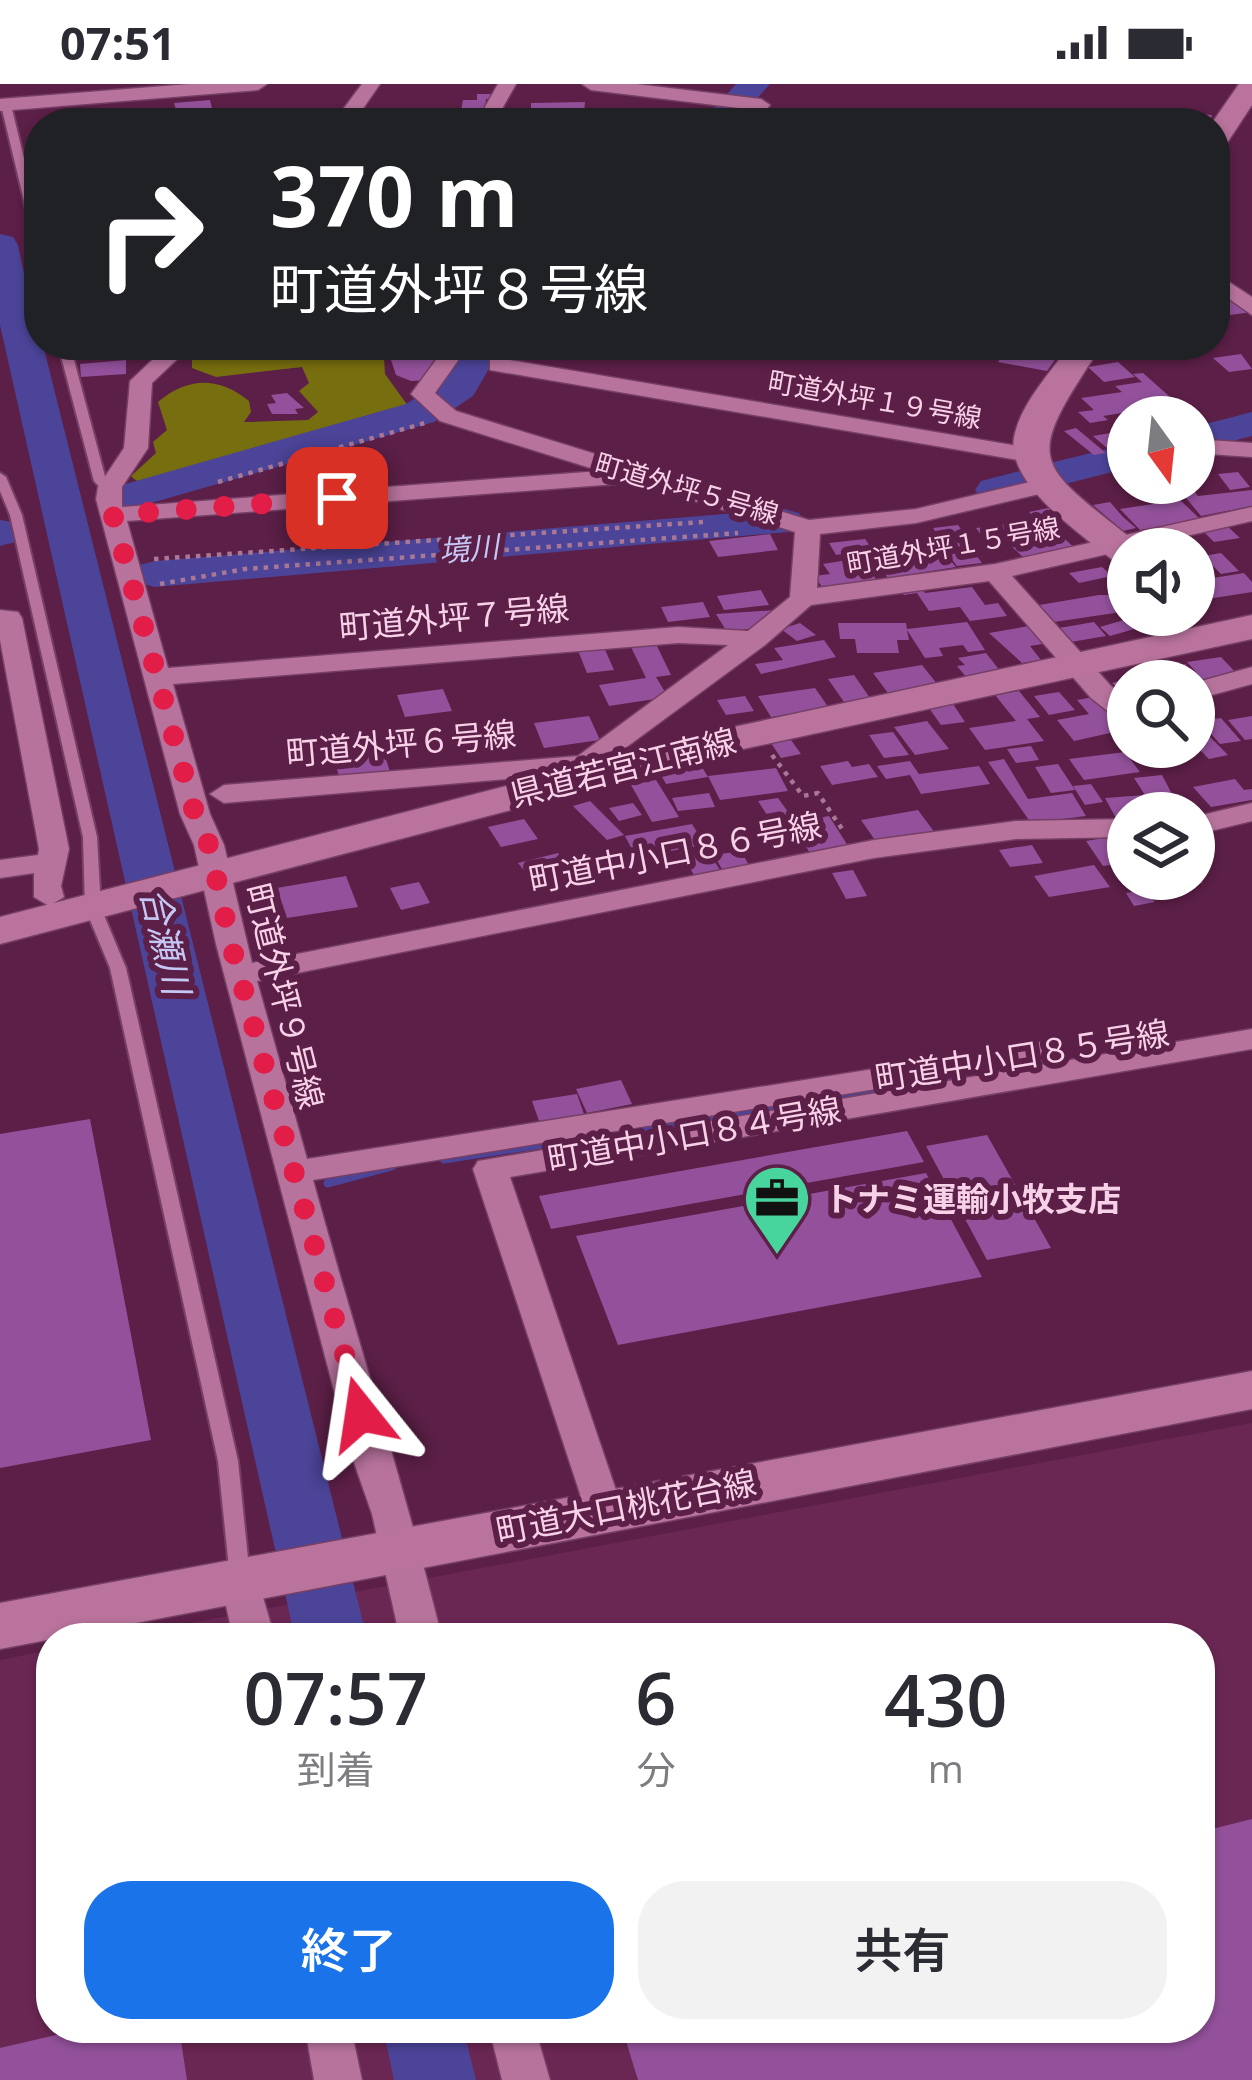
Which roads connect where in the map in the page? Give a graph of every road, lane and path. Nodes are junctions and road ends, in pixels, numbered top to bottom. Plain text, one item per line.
1 (257, 84) edge
2 (591, 84) edge
3 (1252, 84) edge
4 (173, 87) edge
5 (62, 92) edge
6 (728, 95) edge
7 (2, 105) edge
8 (1230, 117) edge
9 (24, 186) edge
10 (68, 360) edge
11 (164, 360) edge
12 (447, 360) edge
13 (1077, 360) edge
14 (498, 365) dead end
15 (438, 409) junction
16 (1215, 448) edge
17 (1252, 451) edge
18 (1040, 474) junction
19 (642, 476) junction
20 (0, 477) edge
21 (111, 502) junction
22 (163, 510) junction
23 (1252, 514) edge
24 (8, 519) edge
25 (795, 521) junction
26 (1200, 528) edge
27 (754, 531) dead end
28 (1107, 535) edge
29 (1107, 552) edge
30 (995, 572) junction
31 (130, 575) junction
32 (803, 598) junction
33 (0, 618) edge
34 (1222, 624) edge
35 (756, 639) junction
36 (1252, 661) edge
37 (1080, 664) junction
38 (1252, 675) edge
39 (158, 677) junction
40 (1215, 686) edge
41 (1107, 697) edge
42 (754, 734) junction
43 (582, 771) junction
44 (224, 794) dead end
45 (1252, 812) edge
46 (1215, 821) edge
47 (1107, 828) edge
48 (858, 853) junction
49 (52, 862) junction
50 (0, 869) edge
51 (211, 877) junction
52 (50, 897) dead end
53 (99, 906) junction
54 (0, 931) edge
55 (240, 975) junction
56 (1252, 1017) edge
57 (1252, 1039) edge
58 (294, 1172) junction
59 (1252, 1390) edge
60 (603, 1511) junction
61 (394, 1549) junction
62 (248, 1577) junction
63 (253, 1623) edge
64 (416, 1623) edge
65 (0, 1626) edge
66 (331, 2043) edge
67 (516, 2043) edge
68 (338, 2080) edge
69 (526, 2080) edge

1 - 4 street
2 - 6 street
3 - 8 main road
4 - 5 street
5 - 7 street
7 - 9 lane
10 - 21 lane
11 - 21 street
12 - 15 street
13 - 18 main road
14 - 18 street, 町道外坪１９号線
15 - 19 street, 町道外坪５号線
15 - 22 path
16 - 17 street
18 - 25 street
18 - 28 main road
19 - 22 street
19 - 25 street, 町道外坪５号線
20 - 24 lane
21 - 22 street
21 - 31 street, 町道外坪９号線
23 - 26 street, 町道外坪１５号線
24 - 53 lane
25 - 31 path
25 - 32 street, 町道外坪５号線
27 - 31 path
29 - 30 street, 町道外坪１５号線
30 - 32 street, 町道外坪１５号線
30 - 37 street
31 - 39 street, 町道外坪９号線
32 - 35 street
33 - 49 street
34 - 36 main road
34 - 37 main road, 県道若宮江南線
35 - 39 street, 町道外坪７号線
35 - 43 street
37 - 41 street
37 - 42 main road, 県道若宮江南線
38 - 40 street
39 - 51 street, 町道外坪９号線
42 - 43 main road, 県道若宮江南線
42 - 48 path
43 - 44 street, 町道外坪６号線
43 - 51 main road, 県道若宮江南線
45 - 46 street
47 - 48 street, 町道中小口８６号線
48 - 55 street, 町道中小口８６号線
49 - 50 street
49 - 52 street
51 - 53 main road, 県道若宮江南線
51 - 55 street, 町道外坪９号線
53 - 54 main road, 県道若宮江南線
53 - 62 lane
55 - 58 street, 町道外坪９号線
56 - 58 street, 町道中小口８５号線
57 - 60 street, 町道中小口８４号線
58 - 61 street, 町道外坪９号線
59 - 60 main road, 町道大口桃花台線
60 - 61 main road, 町道大口桃花台線
61 - 62 main road, 町道大口桃花台線
61 - 64 street, 町道外坪９号線
62 - 63 street
62 - 65 main road, 町道大口桃花台線
66 - 68 street
67 - 69 street

